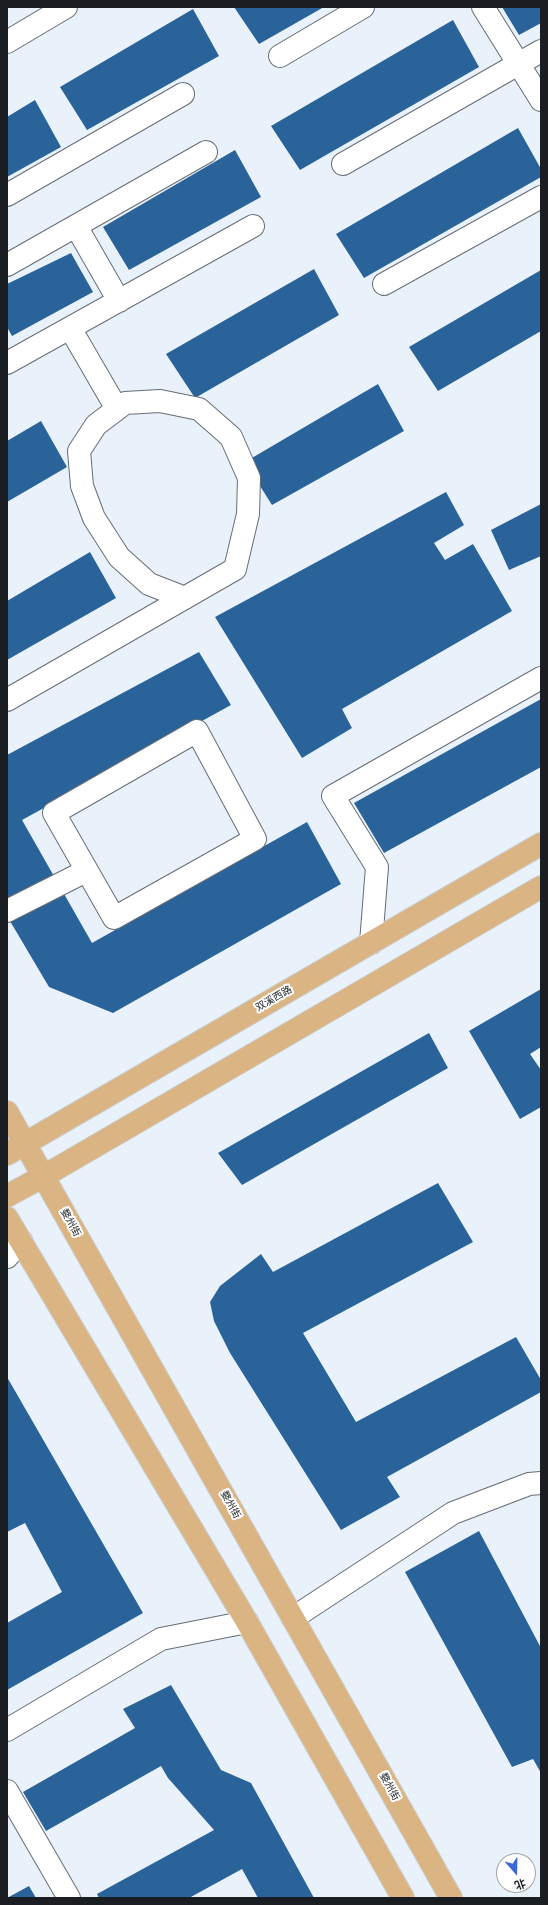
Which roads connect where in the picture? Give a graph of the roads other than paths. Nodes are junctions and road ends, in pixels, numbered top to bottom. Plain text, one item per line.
1 (66, 7) edge
2 (363, 7) edge
3 (483, 7) edge
4 (7, 42) edge
5 (541, 51) edge
6 (280, 56) dead end
7 (518, 64) junction
8 (184, 94) dead end
9 (541, 100) edge
10 (206, 152) dead end
11 (343, 164) dead end
12 (7, 195) edge
13 (541, 197) edge
14 (76, 226) junction
15 (253, 226) dead end
16 (7, 265) edge
17 (384, 284) dead end
18 (119, 301) junction
19 (70, 328) junction
20 (7, 363) edge
21 (117, 409) junction
22 (184, 598) junction
23 (541, 678) edge
24 (7, 700) edge
25 (541, 844) edge
26 (86, 871) junction
27 (541, 887) edge
28 (7, 911) edge
29 (371, 943) junction
30 (7, 1112) edge
31 (16, 1149) edge
32 (44, 1176) junction
33 (7, 1196) edge
34 (7, 1218) edge
35 (21, 1241) junction
36 (7, 1257) edge
37 (541, 1482) edge
38 (293, 1618) junction
39 (247, 1622) junction
40 (7, 1730) edge
41 (7, 1791) edge
42 (69, 1898) edge
43 (402, 1898) edge
44 (451, 1898) edge

1 - 4 street
2 - 6 street
3 - 7 street
5 - 7 street
7 - 9 street
7 - 11 street
8 - 12 street
10 - 14 street
13 - 17 street
14 - 16 street
14 - 18 street
15 - 18 street
18 - 19 street
19 - 20 street
19 - 21 street
21 - 22 street
21 - 22 street
22 - 24 street
23 - 29 street
25 - 29 main road, 双溪西路
26 - 26 street
26 - 28 street
27 - 32 main road
29 - 31 main road, 双溪西路
30 - 31 main road, 婺州街
31 - 32 main road, 婺州街
32 - 33 main road
32 - 38 main road, 婺州街
34 - 35 main road
35 - 36 street
35 - 39 main road
37 - 38 street
38 - 44 main road, 婺州街
39 - 40 street
39 - 43 main road
41 - 42 street

